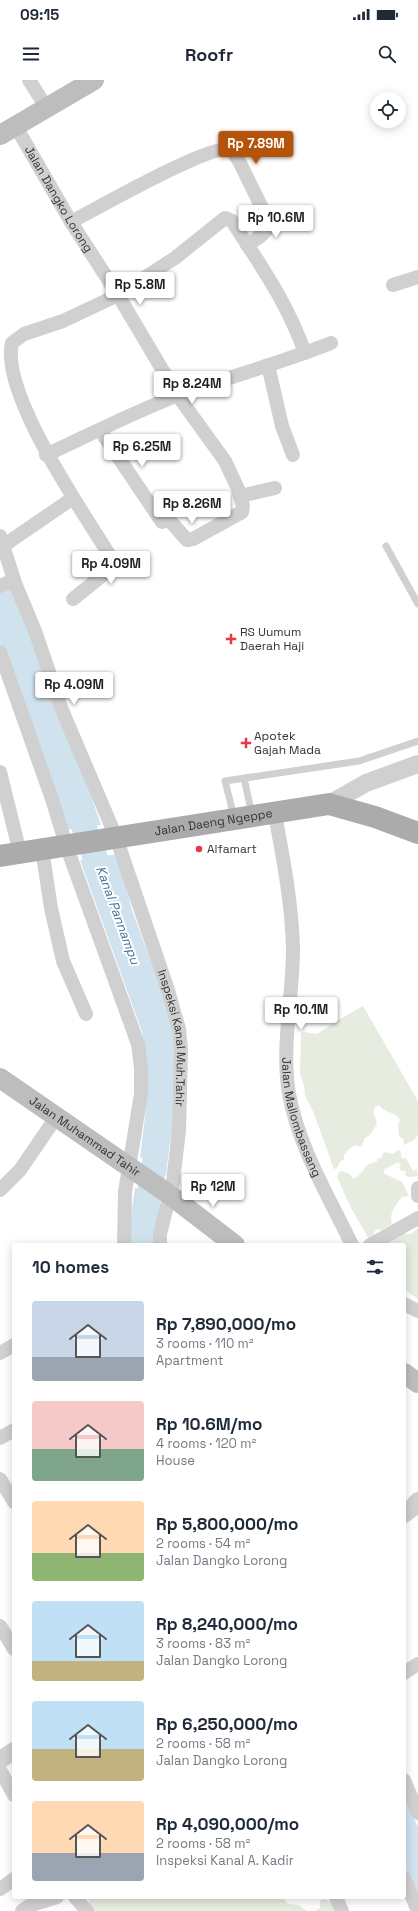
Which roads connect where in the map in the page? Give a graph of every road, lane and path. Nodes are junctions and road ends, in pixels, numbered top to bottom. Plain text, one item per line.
1 (29, 80) edge
2 (94, 80) edge
3 (46, 107) junction
4 (8, 130) edge
5 (71, 222) junction
6 (247, 245) junction
7 (418, 277) edge
8 (393, 285) dead end
9 (118, 296) junction
10 (332, 343) dead end
11 (305, 353) junction
12 (268, 365) junction
13 (178, 396) junction
14 (100, 430) junction
15 (293, 454) dead end
16 (46, 456) junction
17 (275, 488) dead end
18 (240, 496) junction
19 (73, 498) junction
20 (2, 541) edge
21 (386, 546) dead end
22 (14, 580) junction
23 (0, 586) edge
24 (73, 600) dead end
25 (418, 604) edge
26 (0, 652) edge
27 (418, 741) edge
28 (418, 764) edge
29 (0, 772) edge
30 (244, 778) junction
31 (329, 804) junction
32 (275, 814) junction
33 (244, 818) junction
34 (418, 833) edge
35 (112, 838) junction
36 (68, 844) junction
37 (42, 849) junction
38 (10, 854) edge
39 (86, 1014) dead end
40 (0, 1078) edge
41 (57, 1116) junction
42 (149, 1180) junction
43 (418, 1188) edge
44 (0, 1190) edge
45 (418, 1196) edge
46 (418, 1218) edge
47 (124, 1243) edge
48 (160, 1243) edge
49 (232, 1243) edge
50 (351, 1243) edge
51 (374, 1243) edge
52 (406, 1305) edge
53 (418, 1311) edge
54 (406, 1374) edge
55 (418, 1383) edge
56 (12, 1431) edge
57 (0, 1438) edge
58 (0, 1479) edge
59 (8, 1500) edge
60 (0, 1626) edge
61 (12, 1646) edge
62 (12, 1752) edge
63 (0, 1760) edge
64 (0, 1770) edge
65 (406, 1785) edge
66 (12, 1791) edge
67 (418, 1813) edge
68 (12, 1880) edge
69 (406, 1883) edge
70 (0, 1889) edge
71 (51, 1899) edge
72 (78, 1899) edge
73 (337, 1899) edge
74 (418, 1910) edge
75 (22, 1911) edge
76 (87, 1911) edge
77 (342, 1911) edge

1 - 3 street
2 - 3 main road
3 - 4 main road
4 - 5 street, Jalan Dangko Lorong
5 - 6 street
5 - 9 street, Jalan Dangko Lorong
6 - 9 street
6 - 11 street
7 - 8 street
9 - 13 street, Jalan Dangko Lorong
9 - 16 street
10 - 11 street
11 - 12 street
12 - 13 street
12 - 15 street
13 - 14 street
13 - 18 street, Jalan Dangko Lorong
14 - 16 street
14 - 18 street
16 - 19 street
17 - 18 street
19 - 20 street
19 - 24 street
20 - 22 street, Inspeksi Kanal Muh.Tahir
21 - 25 lane
22 - 23 street
22 - 35 street, Inspeksi Kanal Muh.Tahir
26 - 36 street, Inspeksi Kanal Muh.Tahir
27 - 30 lane
28 - 31 street, Jalan Daeng Ngeppe
29 - 38 street
30 - 33 lane
30 - 33 lane
31 - 32 main road, Jalan Daeng Ngeppe
31 - 34 main road
32 - 33 main road, Jalan Daeng Ngeppe
32 - 50 street, Jalan Mallombassang
33 - 35 main road, Jalan Daeng Ngeppe
35 - 36 main road, Jalan Daeng Ngeppe
35 - 42 street, Inspeksi Kanal Muh.Tahir
36 - 37 main road, Jalan Daeng Ngeppe
36 - 42 street, Inspeksi Kanal Muh.Tahir
37 - 38 main road, Jalan Daeng Ngeppe
37 - 39 street
40 - 41 main road, Jalan Muhammad Tahir
41 - 42 main road, Jalan Muhammad Tahir
41 - 44 street
42 - 47 street, Inspeksi Kanal Muh.Tahir
42 - 48 street, Inspeksi Kanal Muh.Tahir
42 - 49 main road, Jalan Muhammad Tahir
43 - 45 street
46 - 51 street
52 - 53 street
54 - 55 main road
56 - 57 street
58 - 59 street
60 - 61 street
62 - 63 street
64 - 66 street
65 - 67 street
68 - 70 street
69 - 74 street
71 - 75 street
72 - 76 street
73 - 77 street

